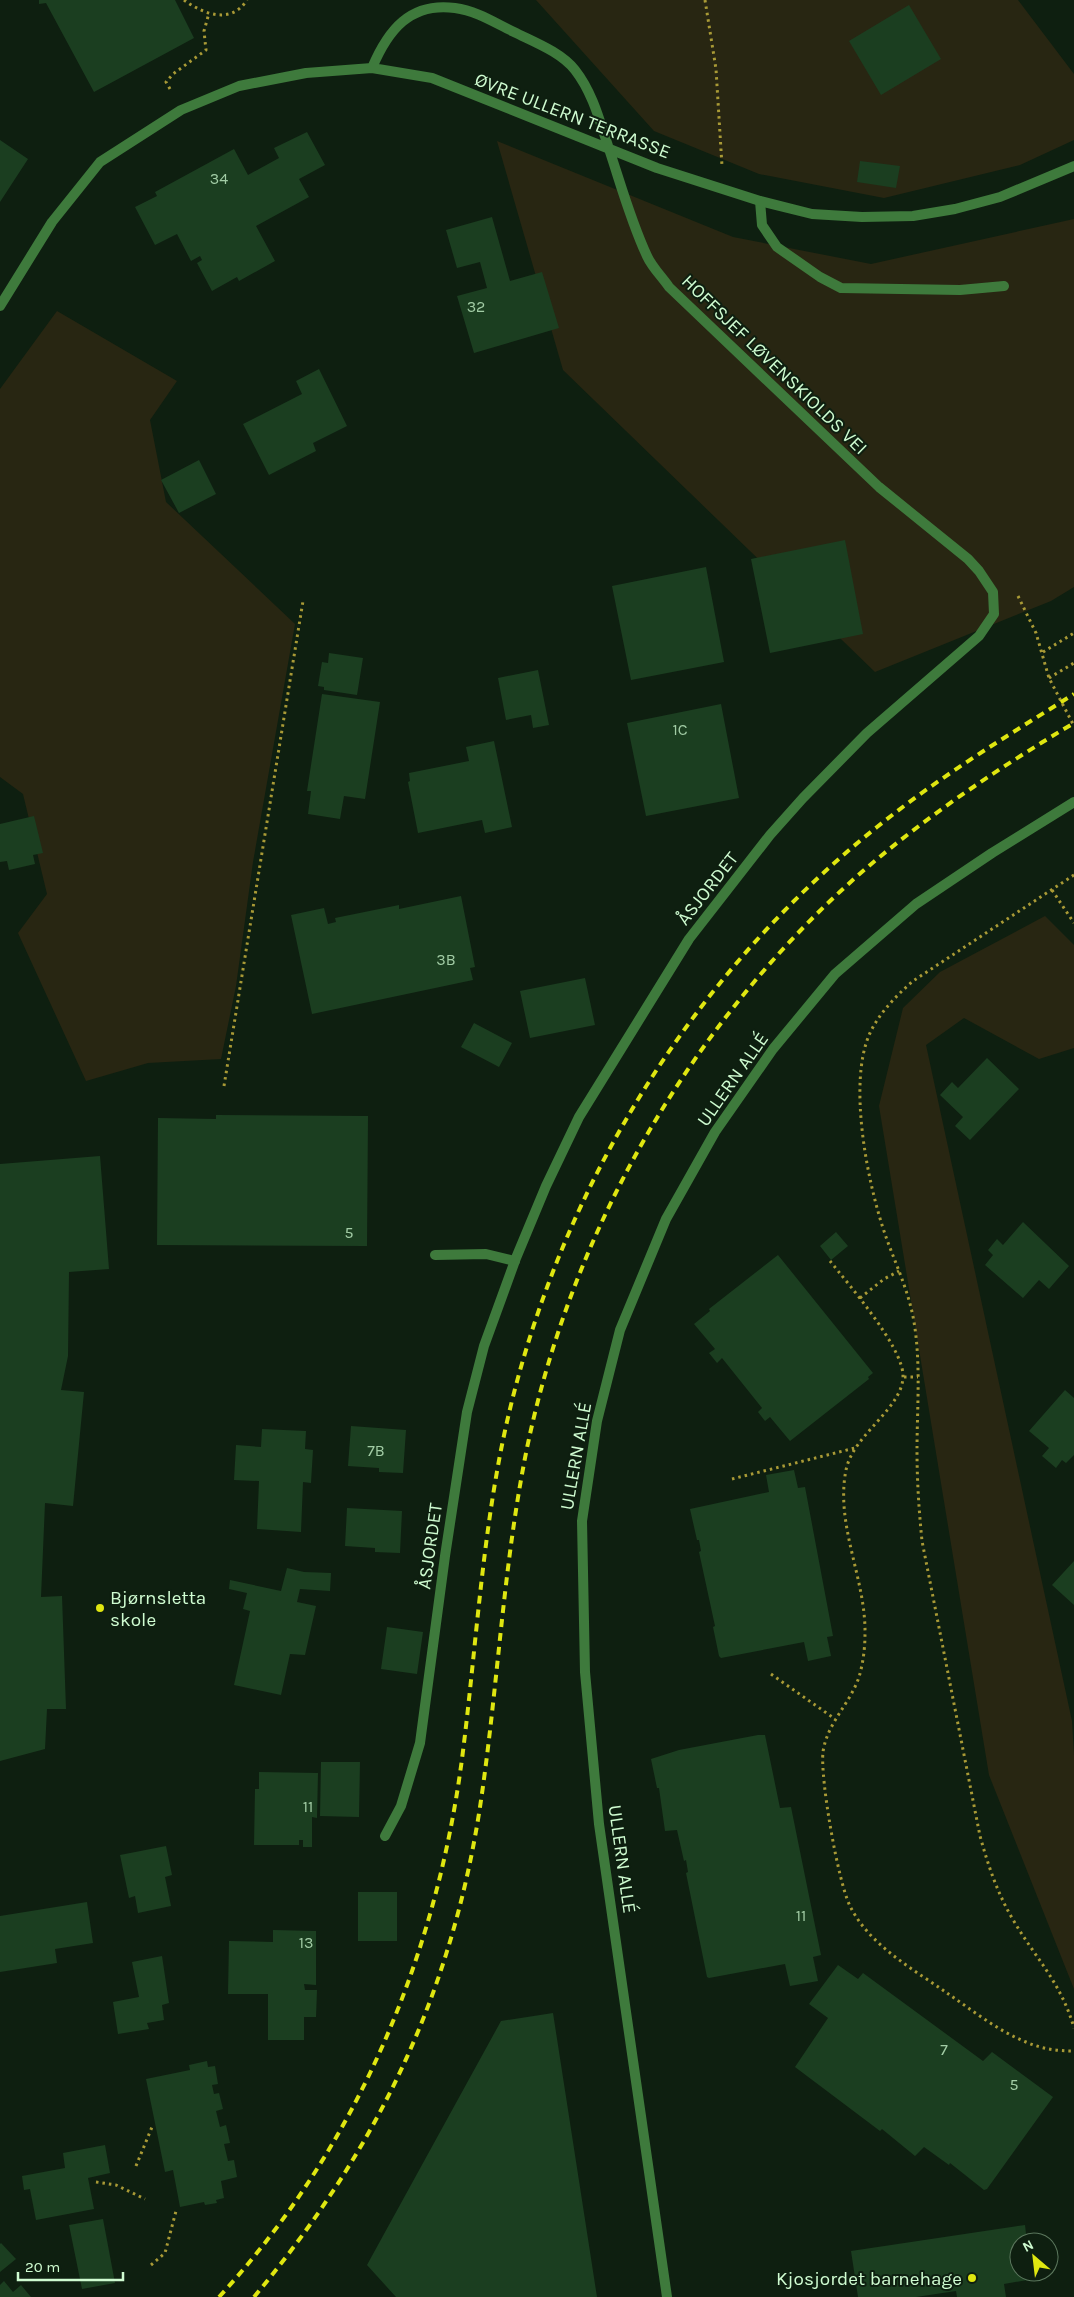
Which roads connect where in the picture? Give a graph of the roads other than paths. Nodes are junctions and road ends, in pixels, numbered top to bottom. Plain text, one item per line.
1 (372, 68) junction
2 (1074, 166) edge
3 (760, 201) junction
4 (1004, 286) dead end
5 (0, 306) edge
6 (993, 592) joint
7 (1074, 802) edge
8 (435, 1255) dead end
9 (515, 1261) junction
10 (385, 1836) dead end
11 (667, 2297) edge

1 - 3 street, ØVRE ULLERN TERRASSE
1 - 5 street
1 - 6 street, HOFFSJEF LØVENSKIOLDS VEI
2 - 3 street, ØVRE ULLERN TERRASSE
3 - 4 street
6 - 9 street, ÅSJORDET
7 - 11 street, ULLERN ALLÉ
8 - 9 street
9 - 10 street, ÅSJORDET

